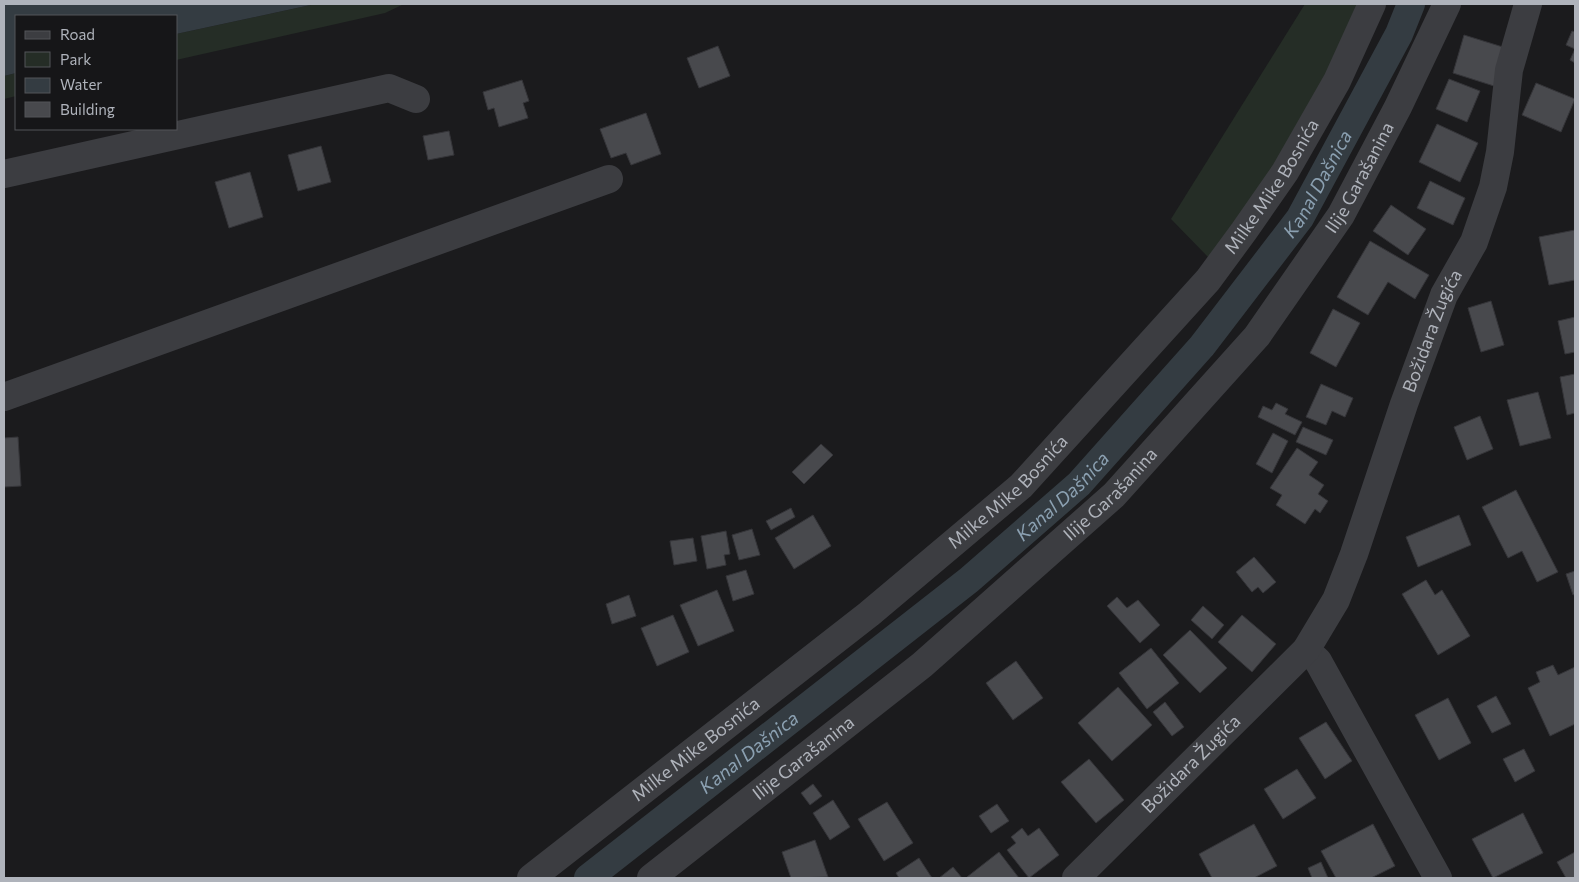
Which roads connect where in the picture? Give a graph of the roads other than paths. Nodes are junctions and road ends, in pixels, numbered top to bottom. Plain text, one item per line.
1 (1372, 4) edge
2 (1448, 4) edge
3 (1528, 4) edge
4 (416, 100) dead end
5 (4, 174) edge
6 (609, 179) dead end
7 (4, 397) edge
8 (1306, 650) junction
9 (531, 878) edge
10 (651, 878) edge
11 (1076, 878) edge
12 (1438, 878) edge

1 - 9 street, Milke Mike Bosnića
2 - 10 street, Ilije Garašanina
3 - 8 street, Božidara Žugića
4 - 5 street
6 - 7 street
8 - 11 street, Božidara Žugića
8 - 12 street

